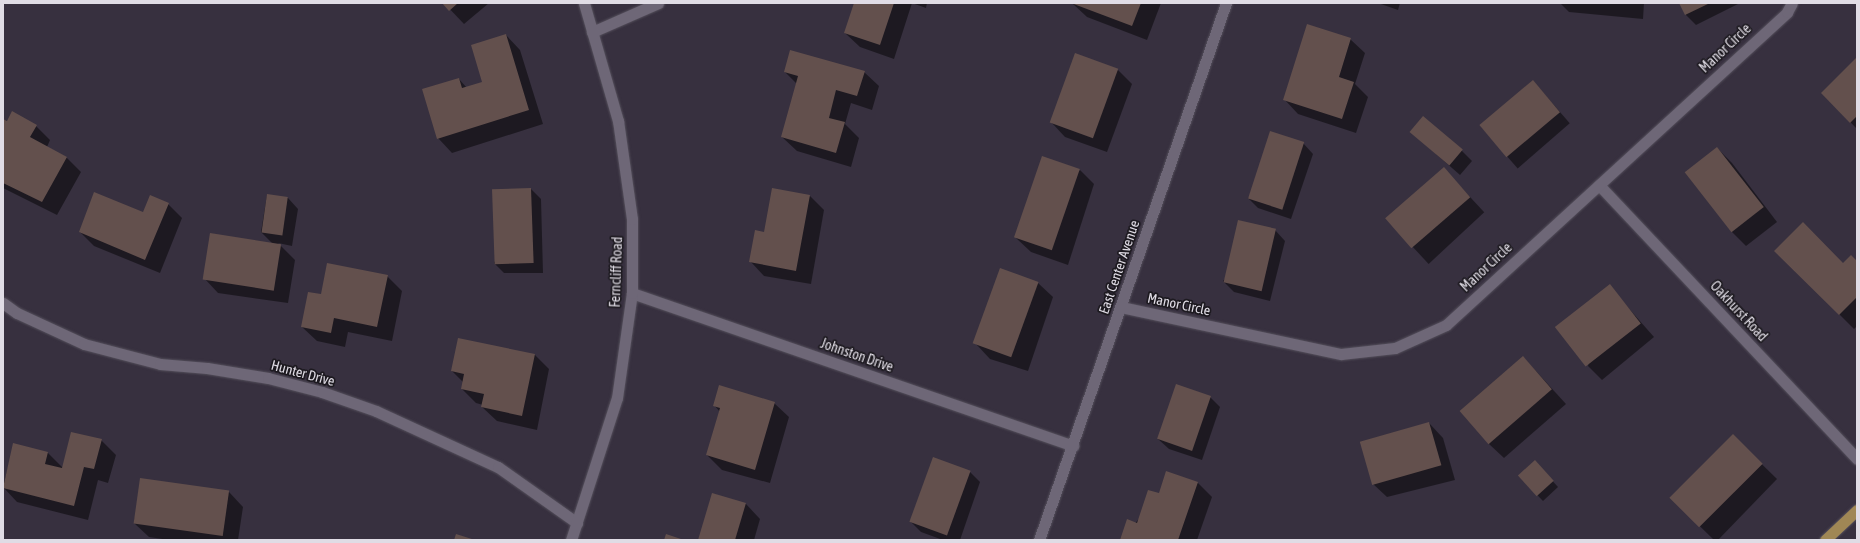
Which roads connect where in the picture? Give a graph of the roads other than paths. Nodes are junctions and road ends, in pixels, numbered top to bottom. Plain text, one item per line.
1 (584, 3) edge
2 (658, 3) edge
3 (1226, 3) edge
4 (1792, 3) edge
5 (592, 32) junction
6 (1599, 185) junction
7 (632, 293) junction
8 (3, 303) edge
9 (1121, 307) junction
10 (1073, 446) junction
11 (1857, 459) edge
12 (1857, 510) edge
13 (577, 523) junction
14 (571, 540) edge
15 (1039, 540) edge
16 (1825, 540) edge

1 - 5 street, Ferncliff Road
2 - 5 street
3 - 9 street, East Center Avenue
4 - 6 street, Manor Circle
5 - 7 street, Ferncliff Road
6 - 9 street, Manor Circle
6 - 11 street, Oakhurst Road
7 - 10 street, Johnston Drive
7 - 13 street, Ferncliff Road
8 - 13 street, Hunter Drive
9 - 10 street, East Center Avenue
10 - 15 street, East Center Avenue
12 - 16 main road
13 - 14 street, Ferncliff Road

